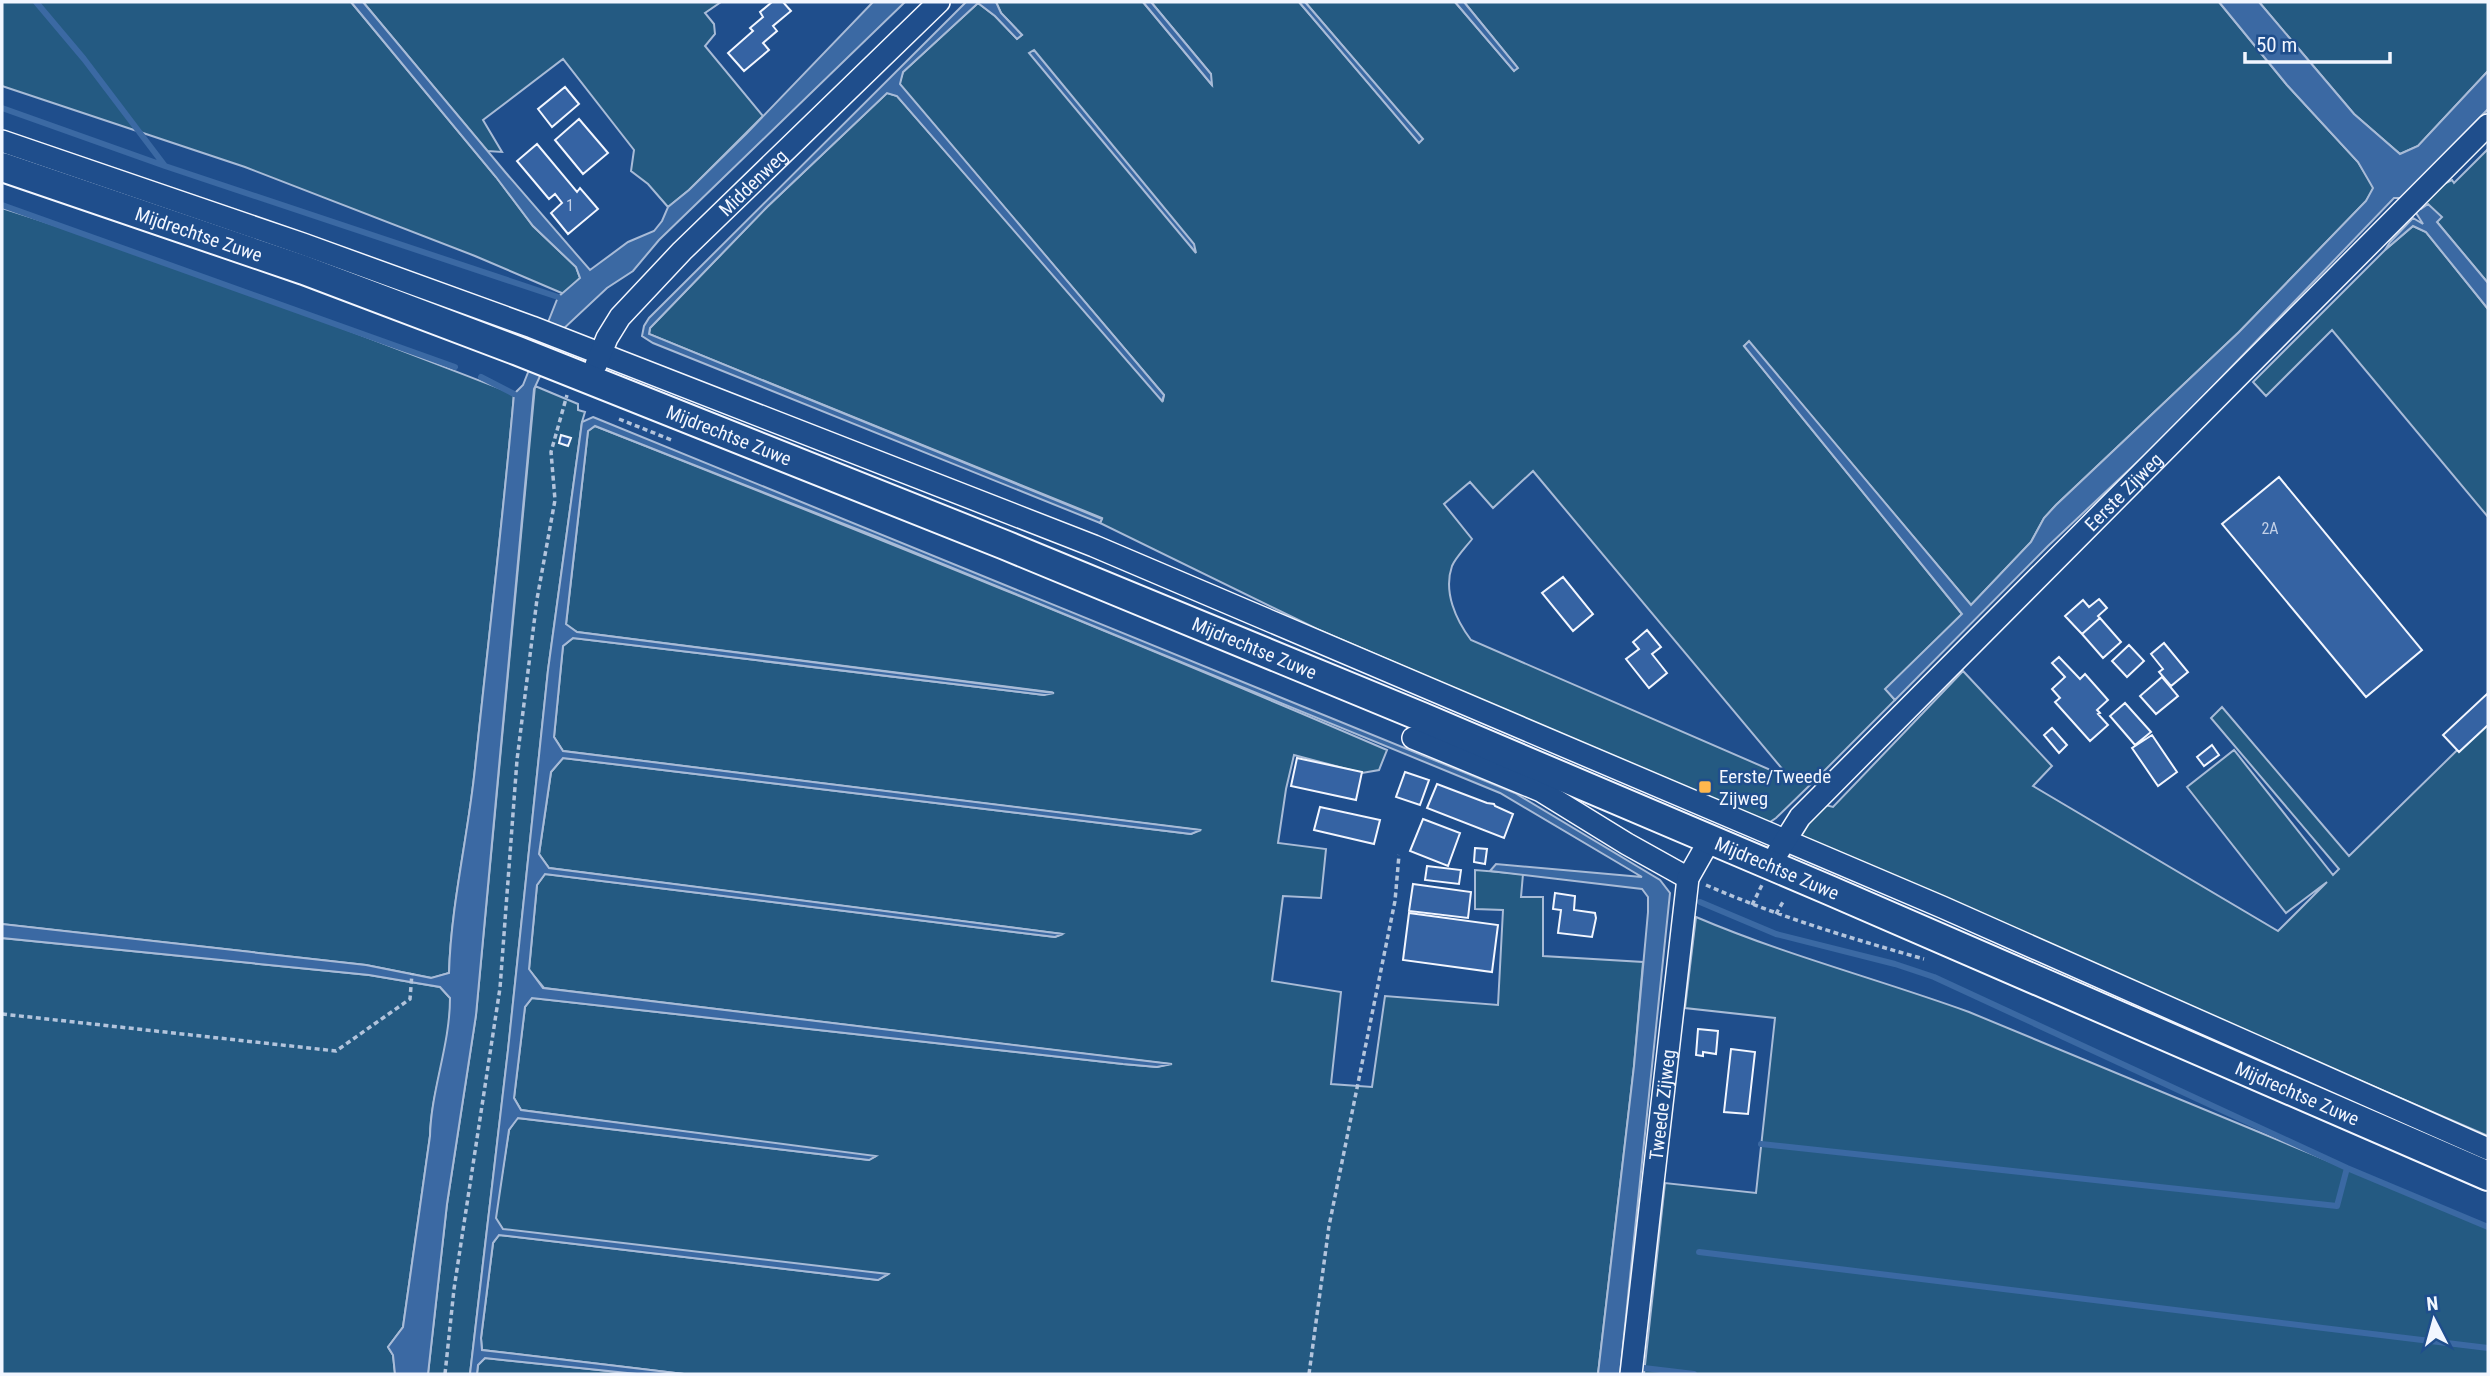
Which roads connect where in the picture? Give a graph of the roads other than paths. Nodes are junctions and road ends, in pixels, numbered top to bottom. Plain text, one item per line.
1 (939, 2) edge
2 (2488, 125) edge
3 (2, 141) edge
4 (2, 167) edge
5 (525, 339) junction
6 (601, 354) junction
7 (579, 387) junction
8 (1413, 738) dead end
9 (1784, 840) junction
10 (1709, 841) junction
11 (1770, 866) junction
12 (1688, 878) junction
13 (2488, 1149) edge
14 (2488, 1177) edge
15 (1631, 1374) edge

1 - 6 street, Middenweg
2 - 9 street, Eerste Zijweg
3 - 5 street, Mijdrechtse Zuwe
4 - 5 main road, Mijdrechtse Zuwe
5 - 6 street, Mijdrechtse Zuwe
5 - 7 main road, Mijdrechtse Zuwe
6 - 7 street, Middenweg
6 - 9 street, Mijdrechtse Zuwe
7 - 10 main road, Mijdrechtse Zuwe
8 - 12 street
9 - 11 street, Eerste Zijweg
9 - 13 street, Mijdrechtse Zuwe
10 - 11 main road, Mijdrechtse Zuwe
10 - 12 street, Tweede Zijweg
11 - 14 main road, Mijdrechtse Zuwe
12 - 15 street, Tweede Zijweg

